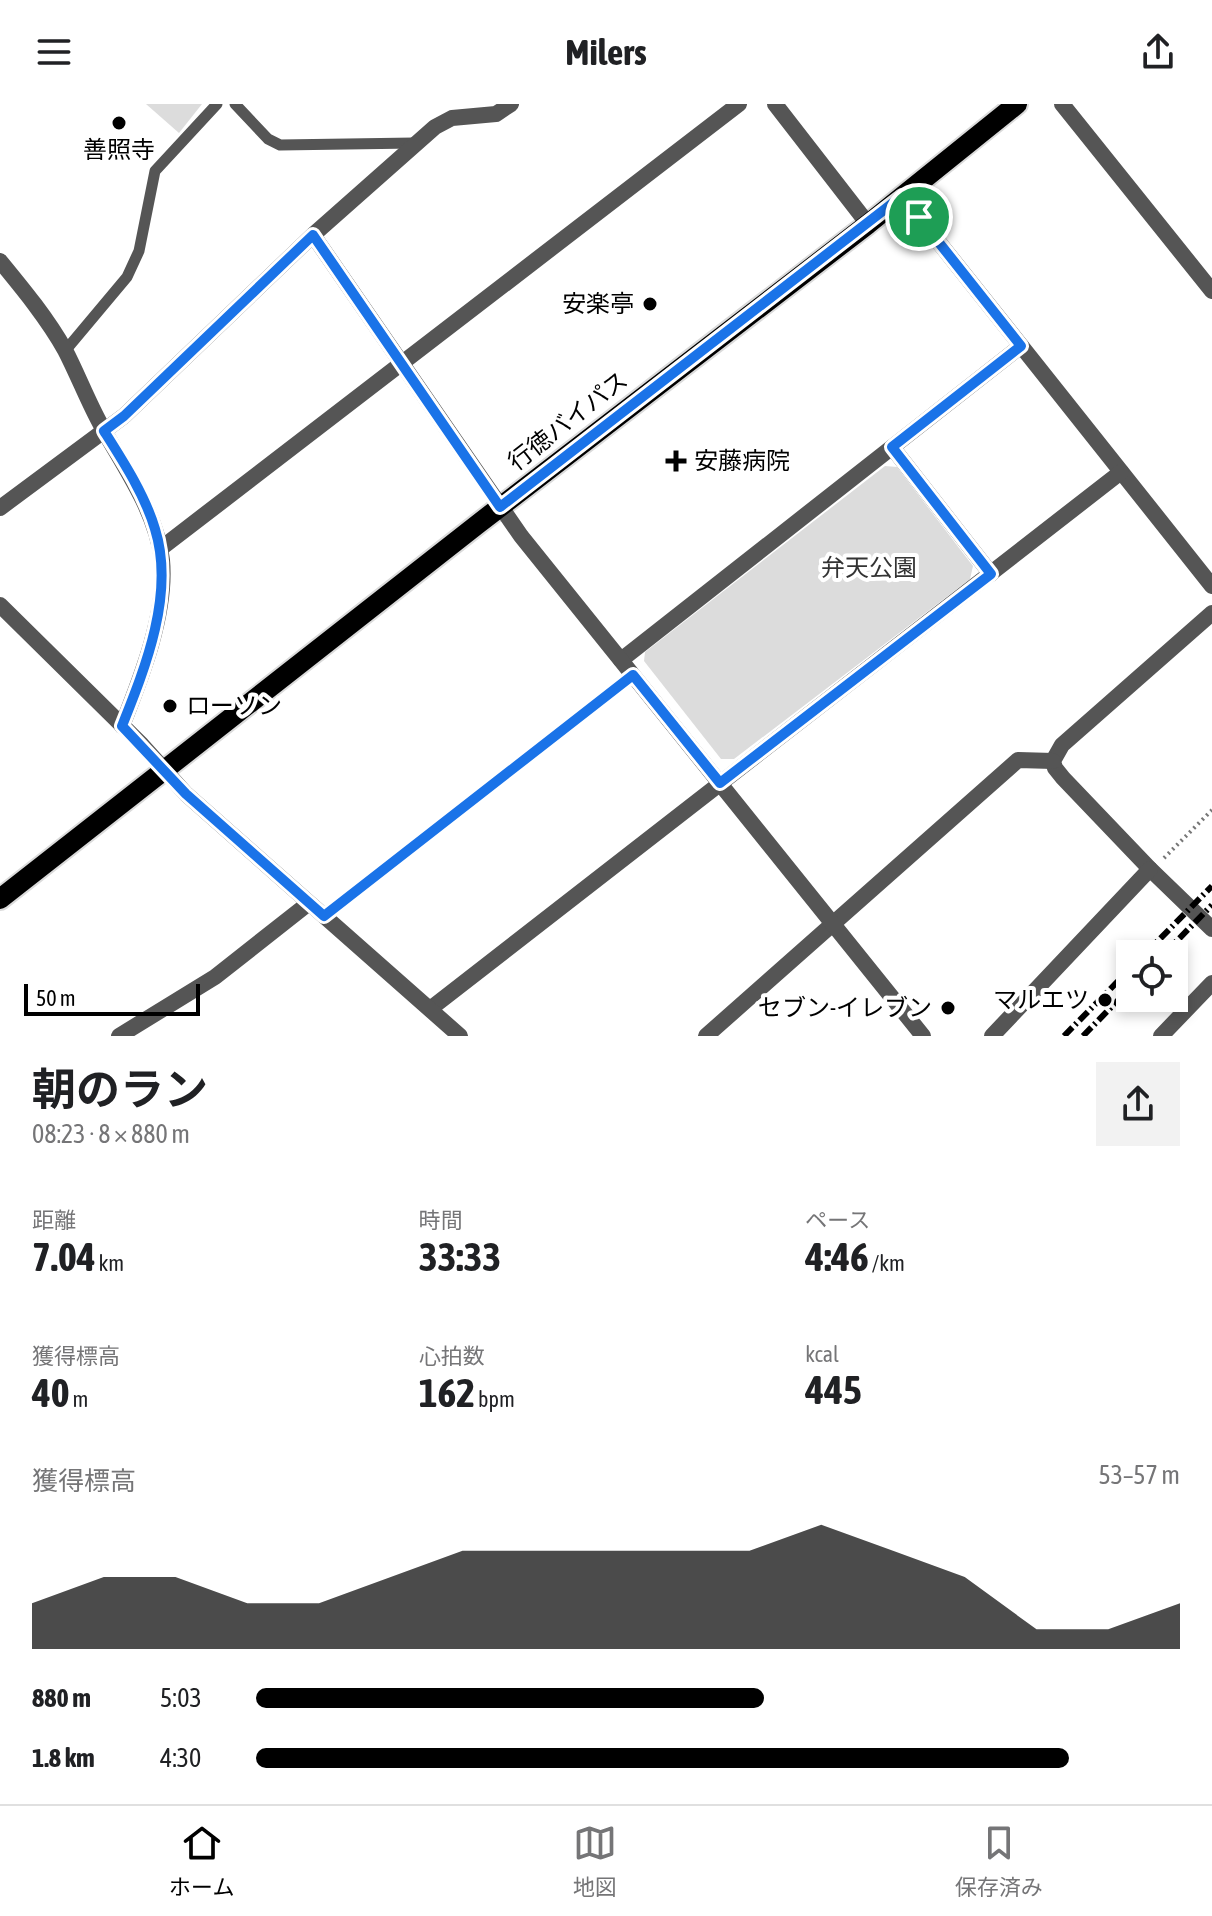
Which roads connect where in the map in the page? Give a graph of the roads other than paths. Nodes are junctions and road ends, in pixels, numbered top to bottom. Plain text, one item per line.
1 (217, 104) edge
2 (235, 104) edge
3 (459, 104) edge
4 (511, 104) edge
5 (739, 104) edge
6 (775, 104) edge
7 (1017, 104) edge
8 (1062, 104) edge
9 (472, 116) junction
10 (414, 143) junction
11 (902, 196) junction
12 (868, 224) junction
13 (313, 235) junction
14 (0, 261) edge
15 (1212, 291) edge
16 (1021, 346) junction
17 (65, 351) junction
18 (402, 363) junction
19 (104, 431) junction
20 (892, 447) junction
21 (1121, 472) junction
22 (500, 507) junction
23 (0, 508) edge
24 (160, 549) junction
25 (991, 574) junction
26 (1212, 586) edge
27 (2, 609) edge
28 (1212, 613) edge
29 (621, 660) junction
30 (633, 675) junction
31 (122, 726) junction
32 (1053, 761) junction
33 (165, 769) junction
34 (720, 783) junction
35 (1150, 869) junction
36 (0, 899) edge
37 (309, 903) junction
38 (324, 916) junction
39 (833, 924) junction
40 (1212, 929) edge
41 (1212, 983) edge
42 (430, 1009) junction
43 (119, 1036) edge
44 (460, 1036) edge
45 (706, 1036) edge
46 (923, 1036) edge
47 (992, 1036) edge
48 (1161, 1036) edge

1 - 17 lane
2 - 10 lane
3 - 9 lane
4 - 9 street
5 - 18 street
6 - 12 street
7 - 11 main road, 行徳バイパス
8 - 15 street
9 - 10 street
10 - 13 street
11 - 12 main road, 行徳バイパス
11 - 16 street
12 - 22 main road, 行徳バイパス
13 - 18 street
13 - 19 street
14 - 17 street
16 - 20 street
16 - 21 street
17 - 19 street
18 - 22 street
18 - 24 street
19 - 23 street
19 - 24 street
20 - 25 street
20 - 29 street
21 - 25 street
21 - 26 street
22 - 29 street
22 - 33 main road, 行徳バイパス
24 - 31 street
25 - 34 street
27 - 31 street
28 - 32 street
29 - 30 street
30 - 34 street
30 - 38 lane
31 - 33 street
32 - 35 street
32 - 39 street
33 - 36 main road, 行徳バイパス
33 - 37 street
34 - 39 street
34 - 42 street
35 - 40 street
35 - 47 street
37 - 38 street
37 - 43 street
38 - 42 street
39 - 45 street
39 - 46 street
41 - 48 street
42 - 44 street

